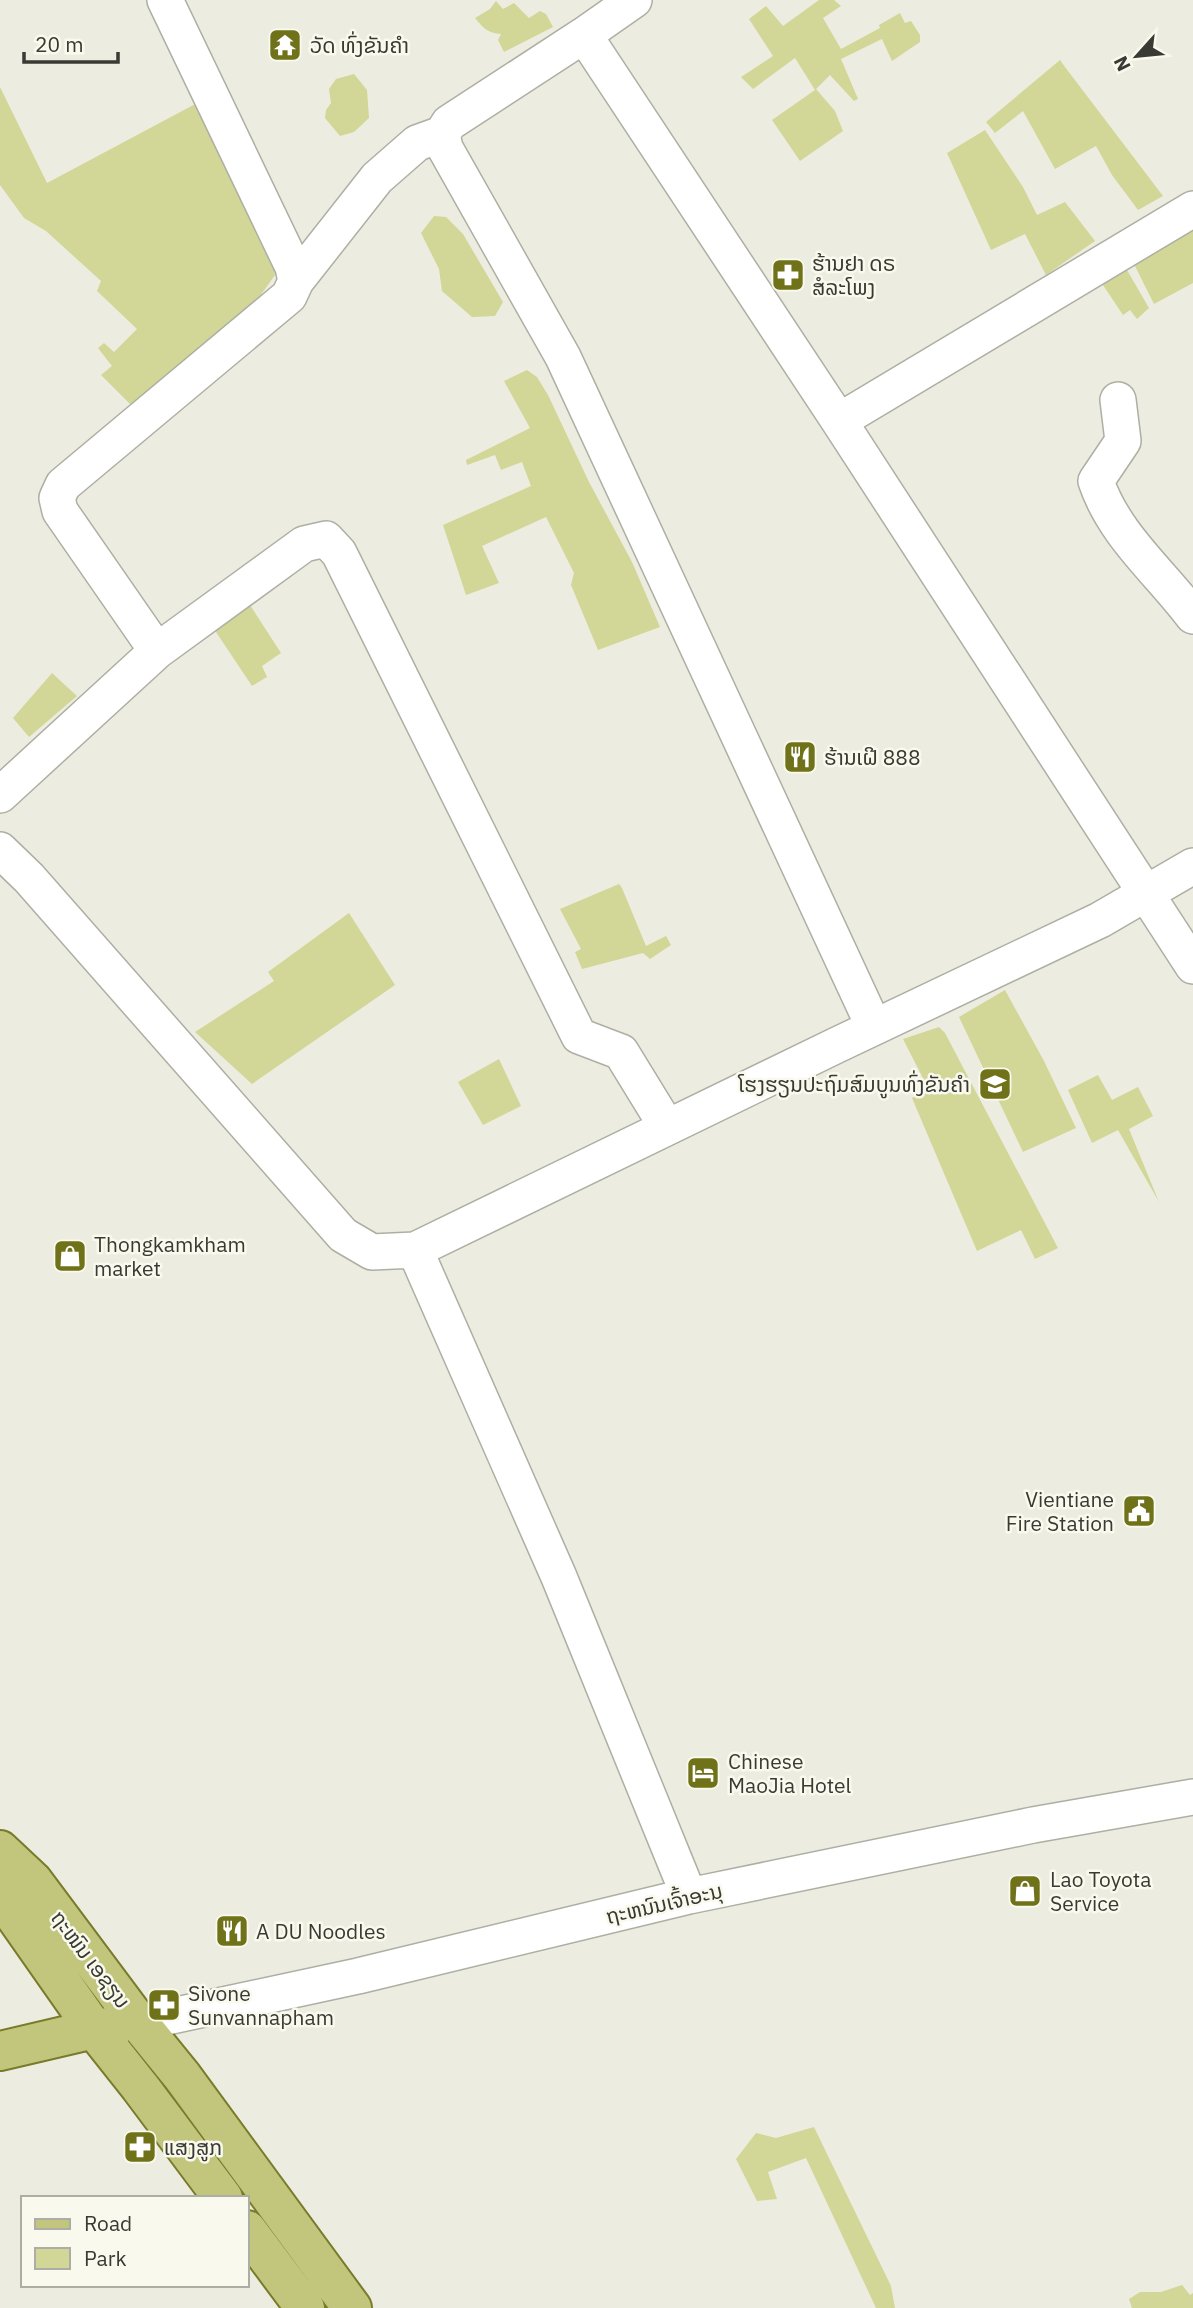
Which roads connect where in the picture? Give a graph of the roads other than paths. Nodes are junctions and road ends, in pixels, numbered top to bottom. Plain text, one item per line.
1 (165, 0) edge
2 (634, 0) edge
3 (584, 36) junction
4 (442, 134) junction
5 (1193, 209) edge
6 (296, 281) junction
7 (1118, 400) dead end
8 (839, 421) junction
9 (1193, 616) edge
10 (157, 652) junction
11 (0, 796) edge
12 (0, 850) edge
13 (1193, 866) edge
14 (1148, 894) junction
15 (1193, 966) edge
16 (874, 1027) junction
17 (667, 1128) junction
18 (415, 1250) junction
19 (1193, 1797) edge
20 (0, 1850) edge
21 (0, 1895) edge
22 (690, 1896) junction
23 (139, 2023) junction
24 (94, 2029) junction
25 (0, 2051) edge
26 (221, 2196) edge
27 (248, 2231) edge
28 (305, 2308) edge
29 (352, 2308) edge

1 - 6 street
2 - 3 street
3 - 4 street
3 - 8 street
4 - 6 street
4 - 16 street
5 - 8 street
6 - 10 street
7 - 9 street
8 - 14 street
10 - 11 street
10 - 17 street
12 - 18 street
13 - 14 street
14 - 15 street
14 - 16 street
16 - 17 street
17 - 18 street
18 - 22 street
19 - 22 street, ຖະຫນົນເຈົ້າອະນຸ
20 - 23 main road, ຖະໜົນ ເອຊຽນ
21 - 24 main road, ຖະໜົນ ເອຊຽນ
22 - 23 street, ຖະຫນົນເຈົ້າອະນຸ
23 - 24 main road
23 - 29 main road, ຖະໜົນ ເອຊຽນ
24 - 25 main road
24 - 26 main road, ຖະໜົນ ເອຊຽນ
27 - 28 main road

